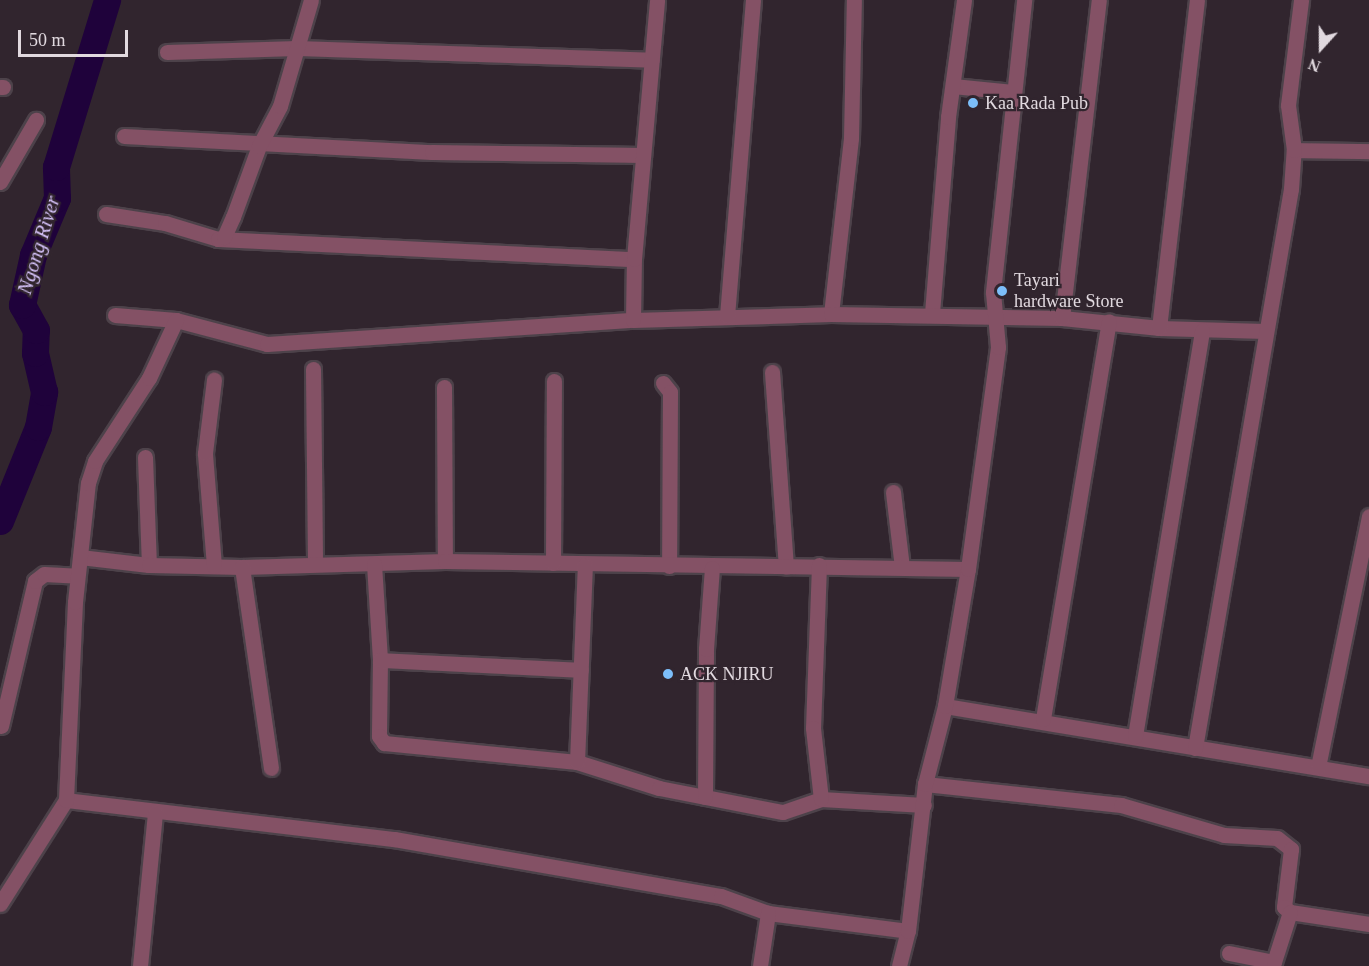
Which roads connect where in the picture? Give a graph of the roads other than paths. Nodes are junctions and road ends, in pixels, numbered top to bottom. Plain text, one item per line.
1 (311, 0) edge
2 (657, 0) edge
3 (753, 0) edge
4 (854, 0) edge
5 (964, 0) edge
6 (1024, 0) edge
7 (1099, 0) edge
8 (1197, 0) edge
9 (1301, 0) edge
10 (297, 48) junction
11 (167, 52) dead end
12 (652, 60) junction
13 (953, 86) junction
14 (1013, 92) junction
15 (36, 120) dead end
16 (124, 136) dead end
17 (259, 146) junction
18 (1294, 150) junction
19 (1369, 151) edge
20 (643, 155) junction
21 (0, 182) edge
22 (106, 214) dead end
23 (218, 239) junction
24 (634, 259) junction
25 (932, 313) junction
26 (831, 314) junction
27 (115, 315) dead end
28 (995, 315) junction
29 (727, 316) junction
30 (1062, 318) junction
31 (176, 320) junction
32 (633, 320) junction
33 (1108, 321) junction
34 (1159, 328) junction
35 (1202, 330) junction
36 (1265, 331) junction
37 (313, 369) dead end
38 (772, 372) dead end
39 (214, 380) dead end
40 (554, 381) dead end
41 (663, 383) dead end
42 (444, 387) dead end
43 (145, 458) dead end
44 (893, 492) dead end
45 (1369, 516) edge
46 (80, 556) junction
47 (445, 561) junction
48 (315, 563) junction
49 (553, 563) junction
50 (374, 564) junction
51 (149, 565) junction
52 (585, 565) junction
53 (819, 565) junction
54 (214, 566) junction
55 (669, 566) junction
56 (786, 566) junction
57 (242, 567) junction
58 (711, 567) junction
59 (902, 567) junction
60 (968, 569) junction
61 (76, 576) junction
62 (380, 660) junction
63 (581, 670) junction
64 (945, 706) junction
65 (1043, 719) junction
66 (1, 726) edge
67 (1135, 736) junction
68 (1196, 748) junction
69 (577, 762) junction
70 (1318, 767) junction
71 (271, 768) dead end
72 (1369, 776) edge
73 (925, 784) junction
74 (705, 797) junction
75 (821, 799) junction
76 (66, 800) junction
77 (924, 805) junction
78 (154, 813) junction
79 (7, 881) edge
80 (0, 904) edge
81 (1290, 912) junction
82 (768, 914) junction
83 (1369, 924) edge
84 (908, 931) junction
85 (1229, 953) dead end
86 (1274, 964) edge
87 (140, 966) edge
88 (760, 966) edge
89 (899, 966) edge

1 - 10 street
2 - 12 street
3 - 29 street
4 - 26 street
5 - 13 street
6 - 14 street
7 - 30 street
8 - 34 street
9 - 18 street
10 - 11 street
10 - 12 street
10 - 17 street
12 - 20 street
13 - 14 street
13 - 25 street
14 - 28 street
15 - 21 street
16 - 17 street
17 - 20 street
17 - 23 street
18 - 19 street
18 - 36 street
20 - 24 street
22 - 23 street
23 - 24 street
24 - 32 street
25 - 26 street
25 - 28 street
26 - 29 street
27 - 31 street
28 - 30 street
28 - 60 street
29 - 32 street
30 - 33 street
31 - 32 street
31 - 46 street
33 - 34 street
33 - 65 street
34 - 35 street
35 - 36 street
35 - 67 street
36 - 68 street
37 - 48 street
38 - 56 street
39 - 54 street
40 - 49 street
41 - 55 street
42 - 47 street
43 - 51 street
44 - 59 street
45 - 70 street
46 - 51 street
46 - 61 street
47 - 49 street
47 - 50 street
48 - 50 street
48 - 57 street
49 - 52 street
50 - 62 street
51 - 54 street
52 - 55 street
52 - 63 street
53 - 56 street
53 - 59 street
53 - 75 street
54 - 57 street
55 - 58 street
56 - 58 street
57 - 71 street
58 - 74 street
59 - 60 street
60 - 64 street
61 - 66 street
61 - 76 street
62 - 63 street
62 - 69 street
63 - 69 street
64 - 65 street
64 - 73 street
65 - 67 street
67 - 68 street
68 - 70 street
69 - 74 street
70 - 72 street
73 - 77 street
73 - 81 street
74 - 75 street
75 - 77 street
76 - 78 street
76 - 79 street
77 - 84 street
78 - 82 street
78 - 87 street
79 - 80 street
81 - 83 street
81 - 86 street
82 - 84 street
82 - 88 street
84 - 89 street
85 - 86 street

